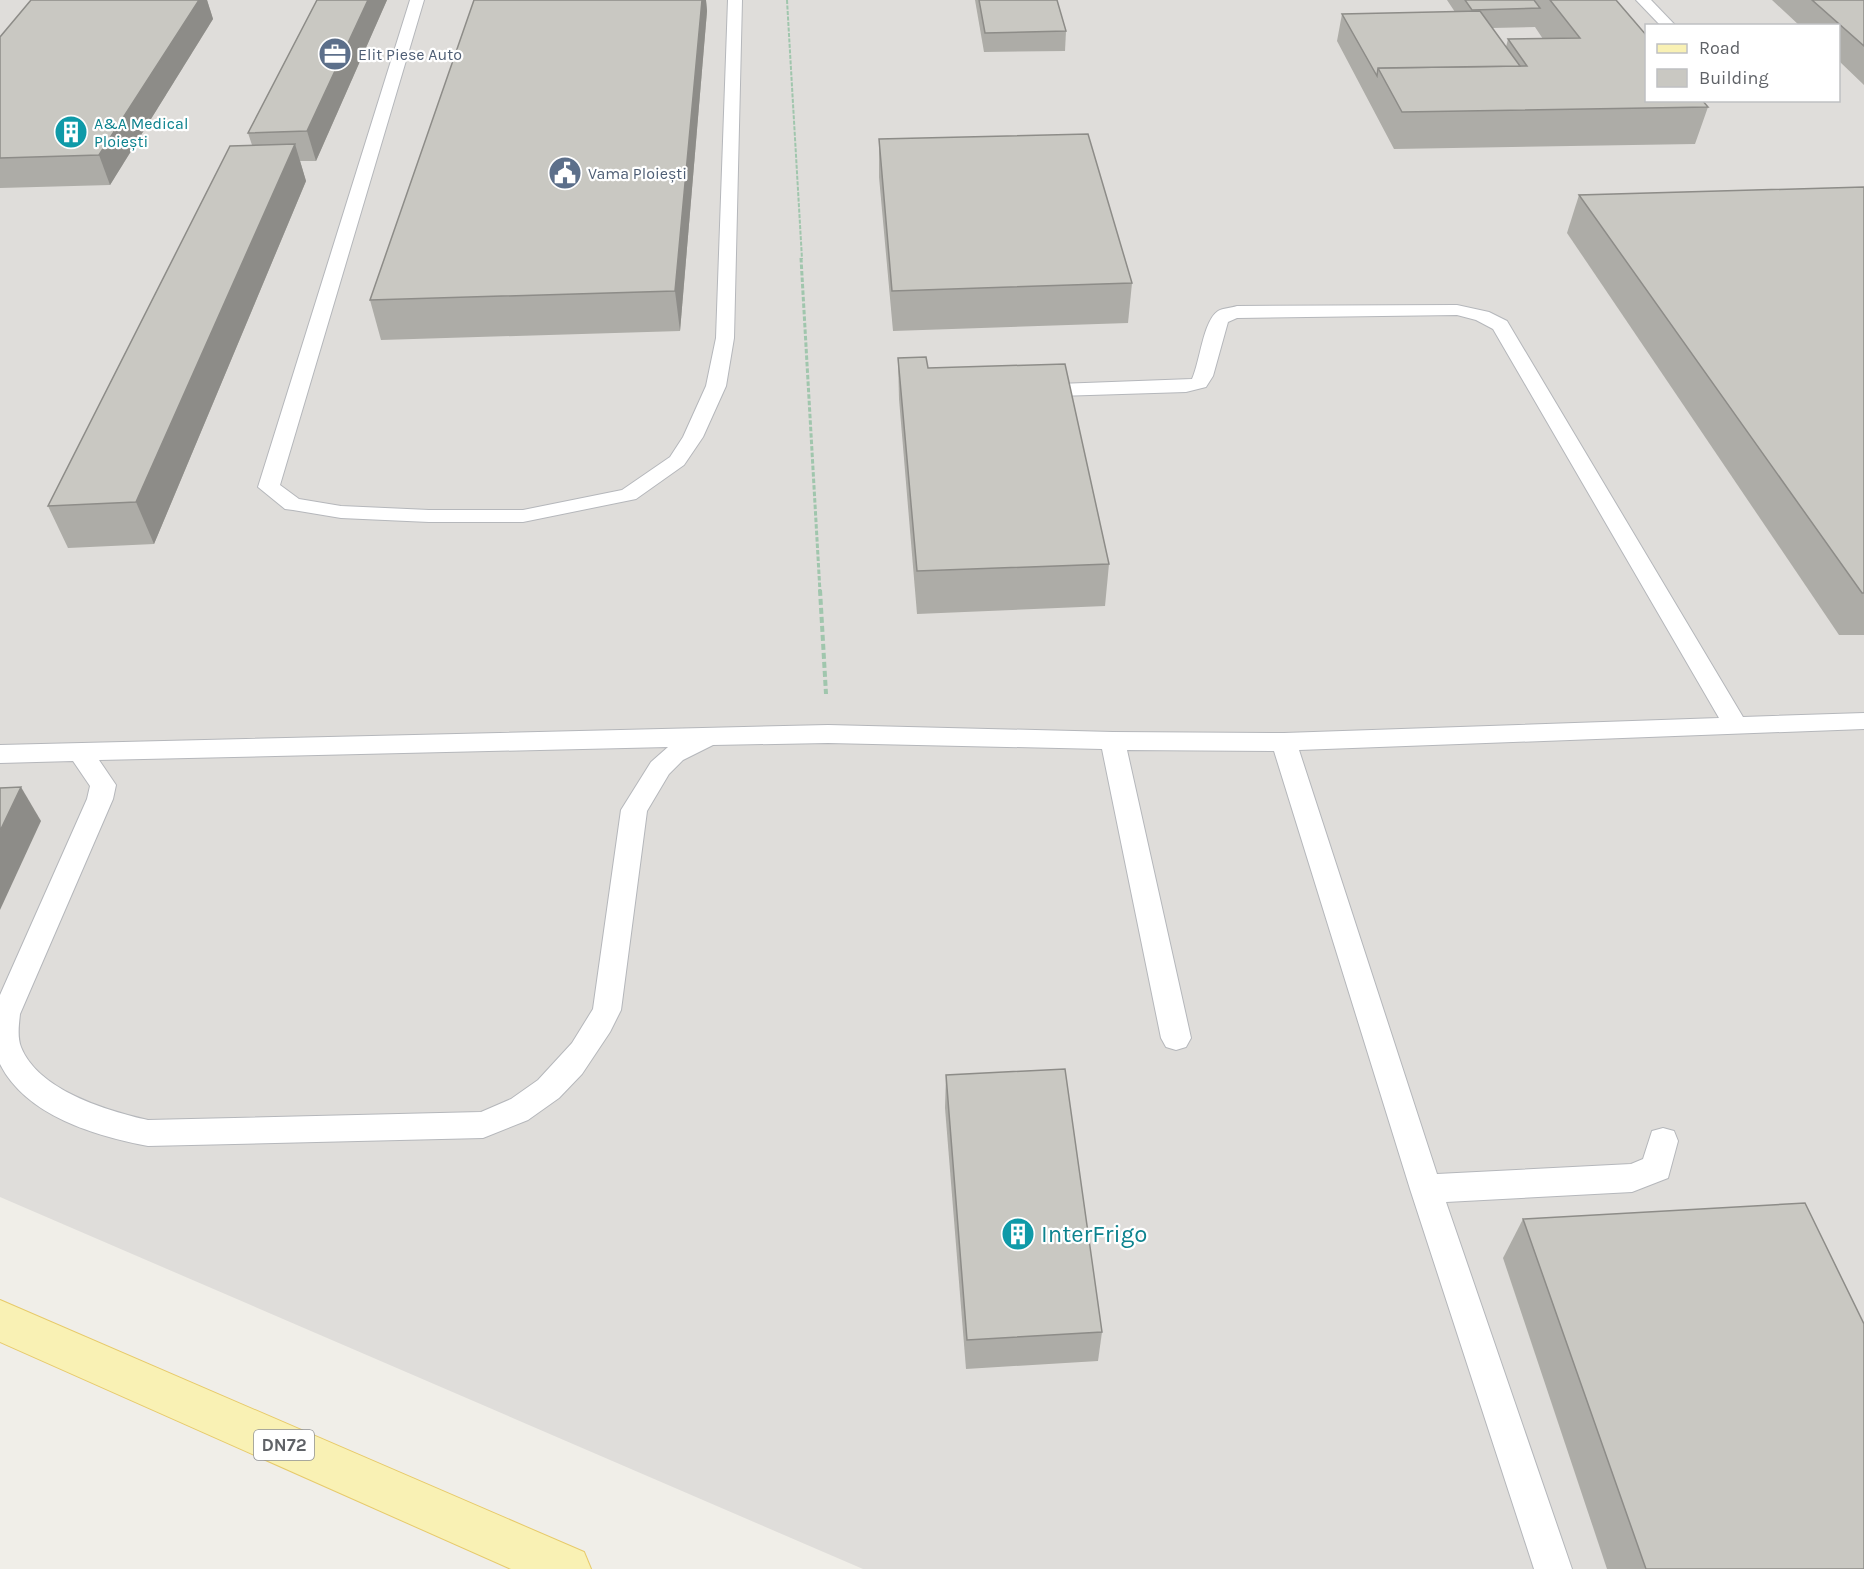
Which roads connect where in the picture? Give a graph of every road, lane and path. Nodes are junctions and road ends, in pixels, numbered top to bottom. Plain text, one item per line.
1 (417, 0) edge
2 (735, 0) edge
3 (787, 0) edge
4 (1643, 0) edge
5 (1667, 24) edge
6 (1058, 390) edge
7 (1864, 721) edge
8 (1736, 726) junction
9 (828, 734) junction
10 (712, 736) junction
11 (1113, 741) junction
12 (1284, 742) junction
13 (80, 752) junction
14 (0, 754) edge
15 (1176, 1038) dead end
16 (1664, 1141) dead end
17 (1426, 1189) junction
18 (0, 1321) edge
19 (567, 1569) edge
20 (1552, 1569) edge

1 - 2 lane
3 - 9 path
4 - 5 lane
6 - 8 lane
7 - 8 lane
8 - 12 lane
9 - 10 lane
9 - 11 lane
10 - 13 lane
10 - 13 lane
11 - 12 lane
11 - 15 lane
12 - 17 lane
13 - 14 lane
16 - 17 lane
17 - 20 lane
18 - 19 main road, DN72

